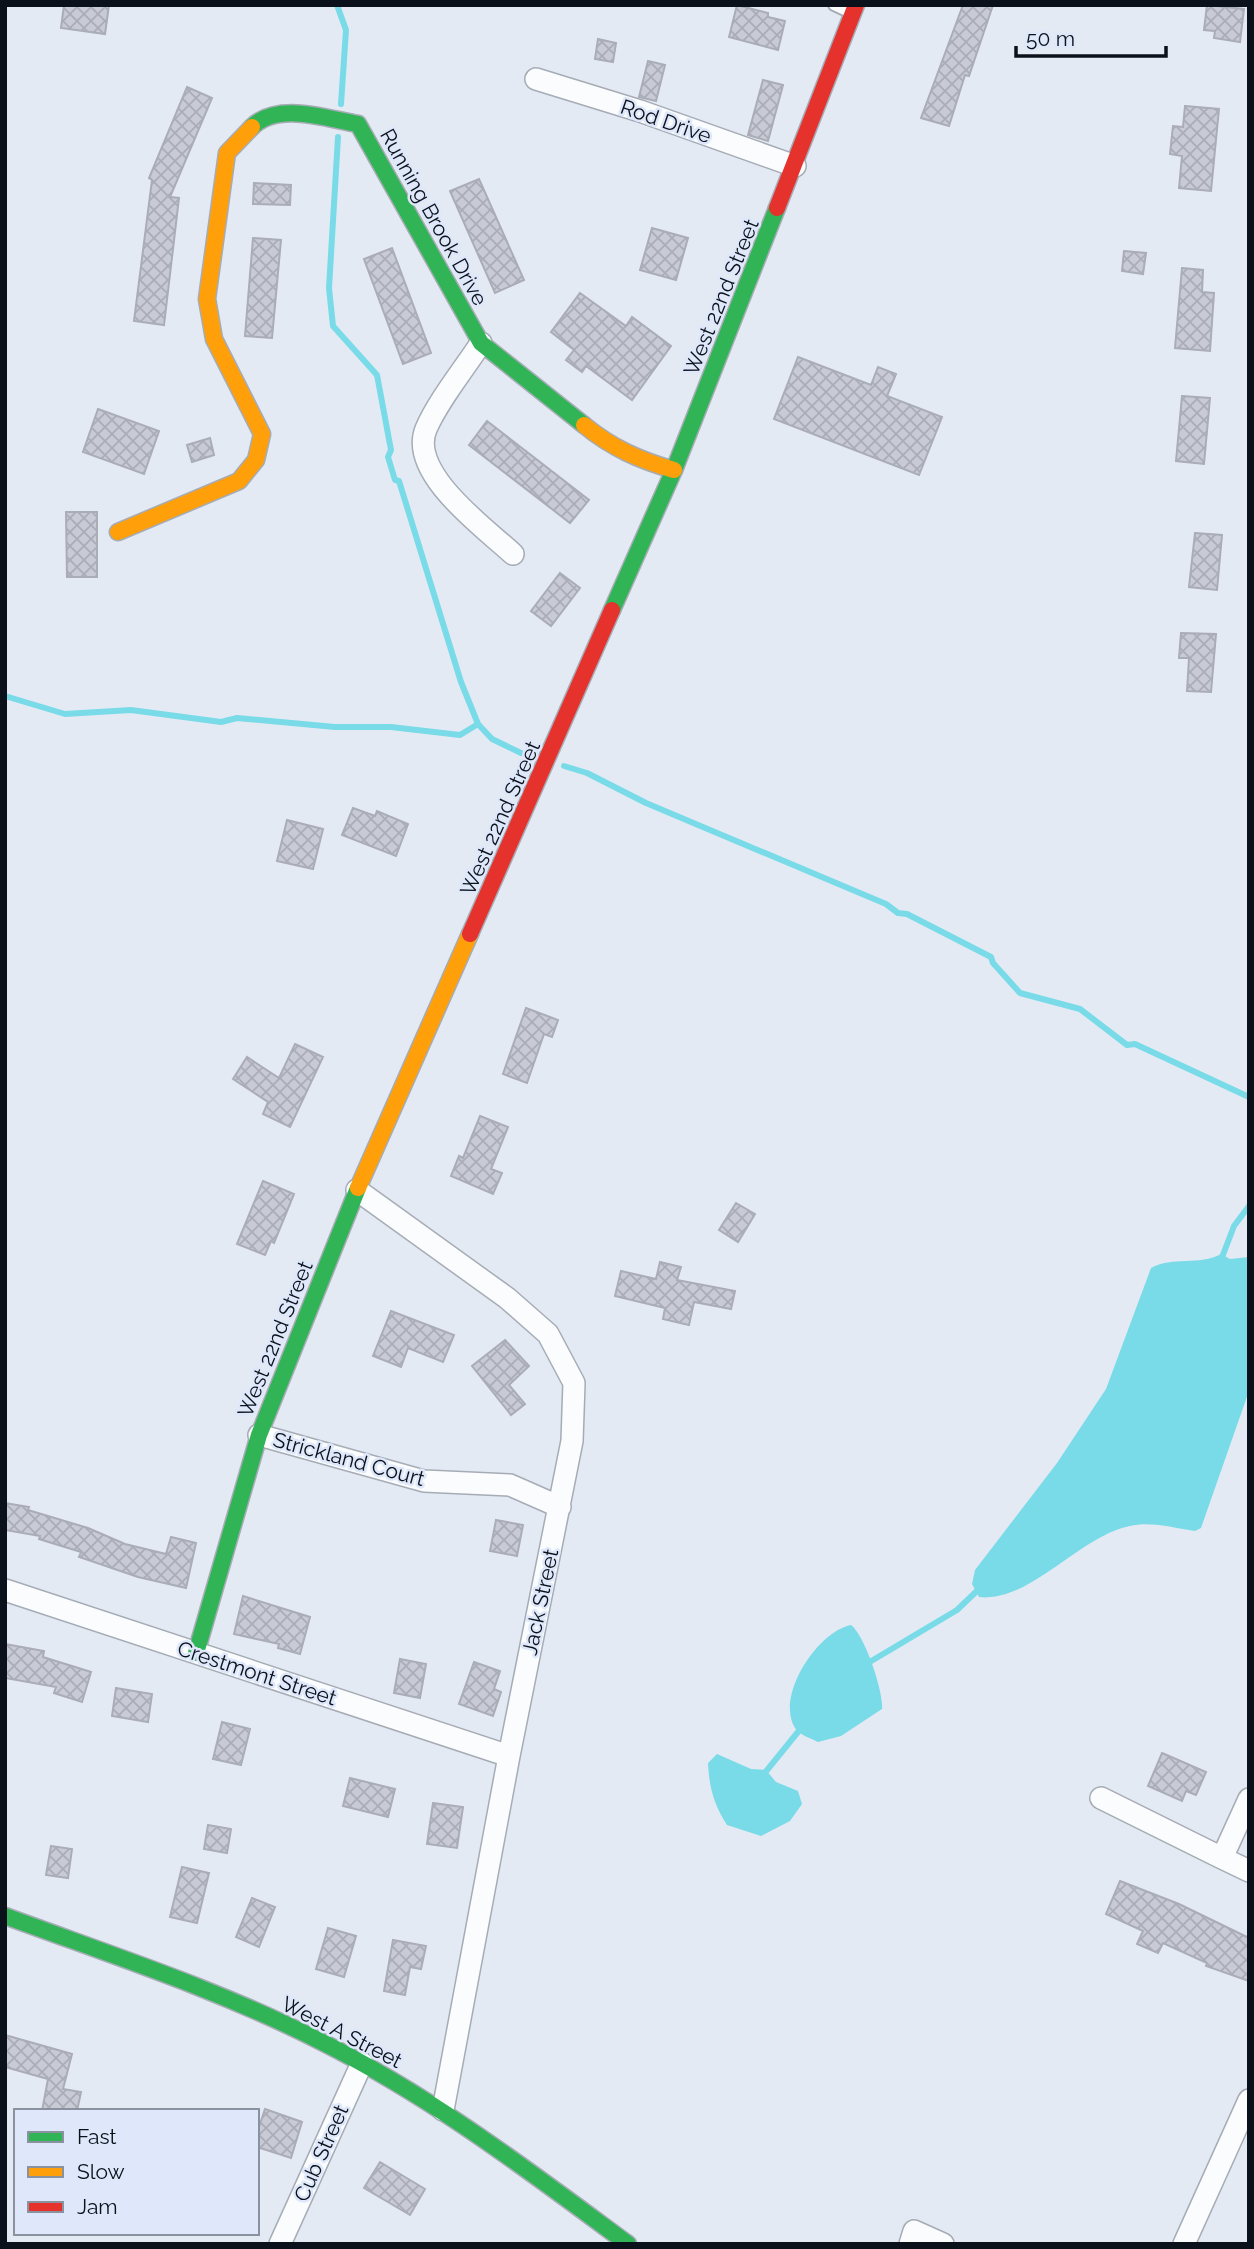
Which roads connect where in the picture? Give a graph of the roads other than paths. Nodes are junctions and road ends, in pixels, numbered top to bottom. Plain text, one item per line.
1 (834, 5) edge
2 (855, 10) edge
3 (536, 79) dead end
4 (795, 166) junction
5 (481, 343) junction
6 (674, 470) junction
7 (118, 532) dead end
8 (513, 554) dead end
9 (357, 1190) junction
10 (259, 1435) junction
11 (560, 1507) junction
12 (5, 1590) edge
13 (196, 1653) junction
14 (509, 1756) junction
15 (1101, 1798) dead end
16 (1249, 1799) edge
17 (1222, 1858) junction
18 (1249, 1871) edge
19 (5, 1916) edge
20 (362, 2063) junction
21 (1249, 2100) edge
22 (443, 2110) junction
23 (281, 2244) edge
24 (628, 2244) edge
25 (910, 2244) edge
26 (943, 2244) edge
27 (1184, 2244) edge

1 - 2 lane
2 - 4 street, West 22nd Street
3 - 4 street, Rod Drive
4 - 6 street, West 22nd Street
5 - 6 street, Running Brook Drive
5 - 7 street, Running Brook Drive
5 - 8 street
6 - 9 street, West 22nd Street
9 - 10 street, West 22nd Street
9 - 11 street, Jack Street
10 - 11 street, Strickland Court
10 - 13 street, West 22nd Street
11 - 14 street, Jack Street
12 - 13 street, Crestmont Street
13 - 14 street, Crestmont Street
14 - 22 street, Jack Street
15 - 17 street
16 - 17 street
17 - 18 street
19 - 20 street, West A Street
20 - 22 street, West A Street
20 - 23 street, Cub Street
21 - 27 street
22 - 24 street, West A Street
25 - 26 street

